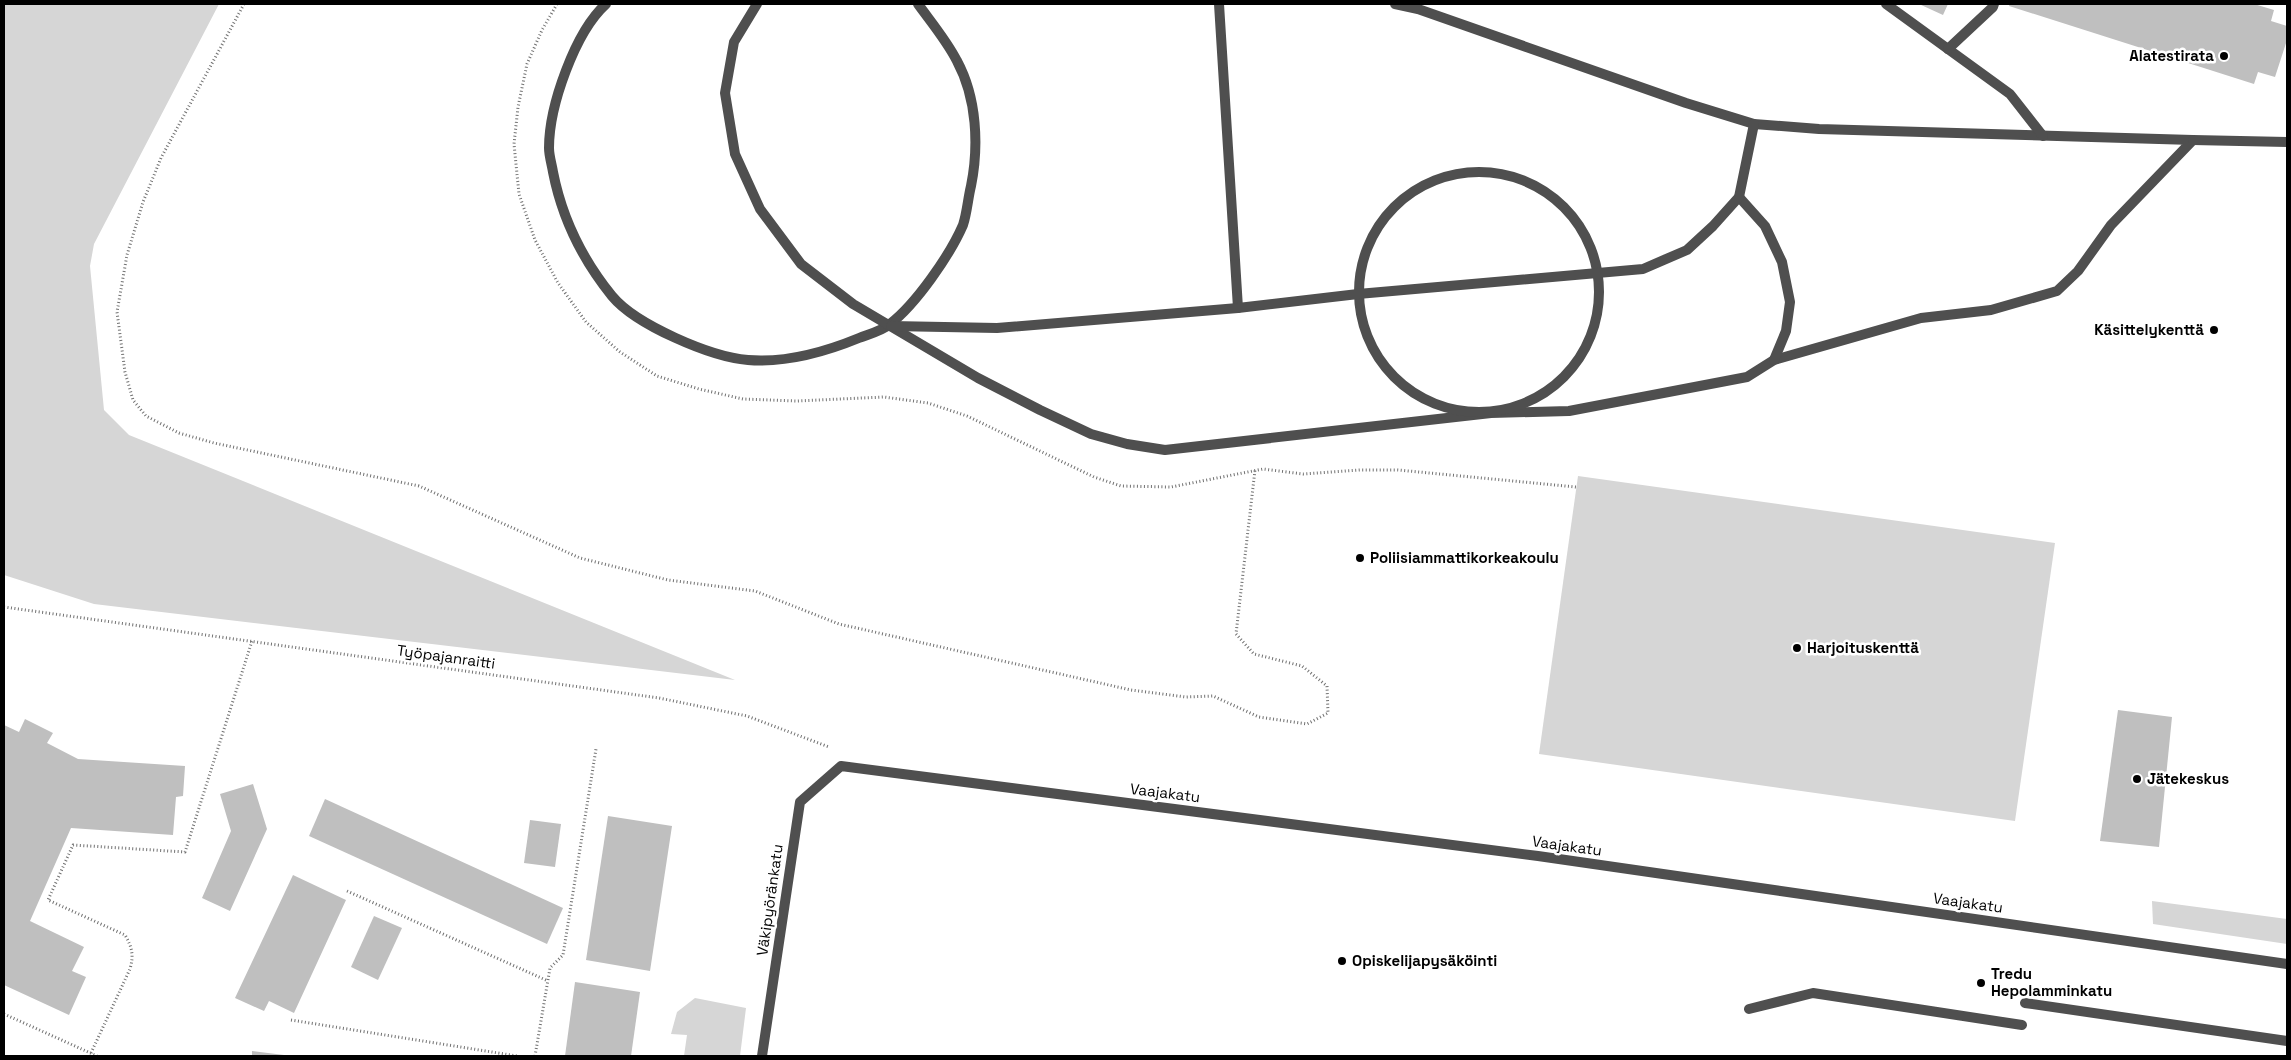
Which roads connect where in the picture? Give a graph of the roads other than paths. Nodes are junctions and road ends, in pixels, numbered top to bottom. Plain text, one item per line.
1 (606, 4) edge
2 (757, 4) edge
3 (918, 4) edge
4 (1219, 4) edge
5 (1395, 4) edge
6 (1886, 4) edge
7 (1994, 4) edge
8 (1948, 49) junction
9 (1754, 124) junction
10 (2043, 136) junction
11 (2193, 140) junction
12 (2287, 142) edge
13 (1739, 197) junction
14 (1599, 274) junction
15 (1358, 294) junction
16 (1238, 308) junction
17 (889, 326) junction
18 (1774, 360) junction
19 (1491, 413) junction
20 (841, 766) joint
21 (2287, 964) edge
22 (2025, 1003) dead end
23 (1749, 1009) dead end
24 (2022, 1025) dead end
25 (2287, 1041) edge
26 (762, 1056) edge

1 - 17 street
2 - 17 street
3 - 17 street
4 - 16 street
5 - 9 street
6 - 8 street
7 - 8 street
8 - 10 street
9 - 10 street
9 - 13 street
10 - 11 street
11 - 12 street
11 - 18 street
13 - 14 street
13 - 18 street
14 - 15 street
14 - 15 street
14 - 19 street
15 - 16 street
15 - 19 street
16 - 17 street
17 - 19 street
18 - 19 street
20 - 21 street, Vaajakatu
20 - 26 street, Väkipyöränkatu
22 - 25 street
23 - 24 street

